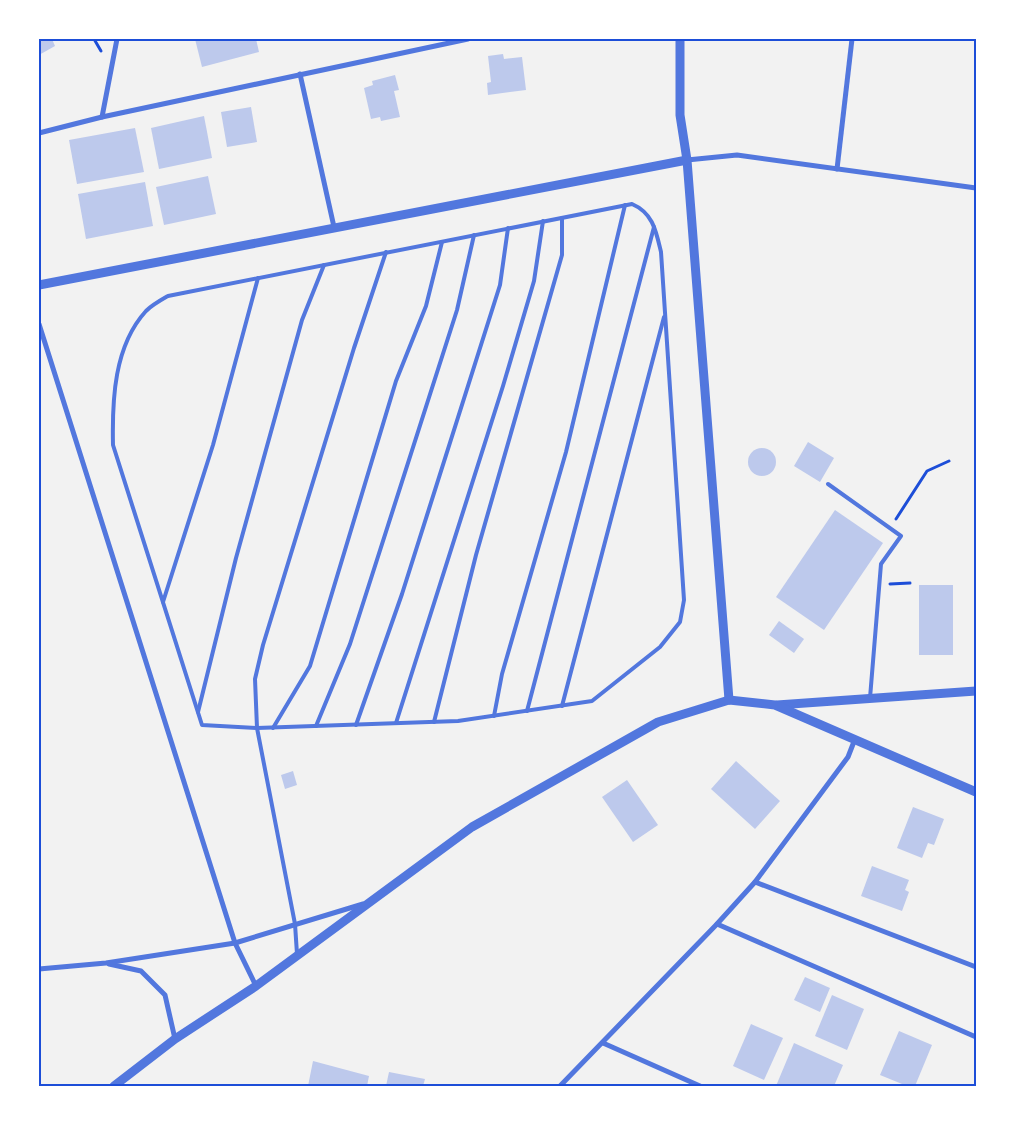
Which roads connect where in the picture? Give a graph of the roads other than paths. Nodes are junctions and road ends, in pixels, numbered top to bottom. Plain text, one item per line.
1 (117, 39) edge
2 (468, 39) edge
3 (680, 39) edge
4 (852, 39) edge
5 (300, 74) junction
6 (102, 117) junction
7 (39, 133) edge
8 (687, 160) junction
9 (837, 169) junction
10 (976, 188) edge
11 (625, 205) junction
12 (562, 218) junction
13 (543, 222) junction
14 (655, 226) junction
15 (334, 227) junction
16 (508, 228) junction
17 (474, 235) junction
18 (442, 242) junction
19 (386, 252) junction
20 (324, 265) junction
21 (258, 278) junction
22 (39, 285) edge
23 (665, 312) junction
24 (39, 324) edge
25 (828, 484) dead end
26 (163, 602) junction
27 (976, 691) edge
28 (870, 698) junction
29 (730, 700) junction
30 (775, 705) junction
31 (562, 706) junction
32 (527, 711) junction
33 (198, 713) junction
34 (494, 716) junction
35 (434, 722) junction
36 (396, 723) junction
37 (356, 725) junction
38 (316, 726) junction
39 (256, 728) junction
40 (273, 728) junction
41 (855, 739) junction
42 (976, 792) edge
43 (755, 882) junction
44 (370, 902) junction
45 (295, 924) junction
46 (717, 924) junction
47 (234, 942) junction
48 (297, 956) junction
49 (106, 963) junction
50 (976, 967) edge
51 (39, 969) edge
52 (256, 986) junction
53 (976, 1037) edge
54 (175, 1039) junction
55 (604, 1044) junction
56 (114, 1086) edge
57 (560, 1086) edge
58 (700, 1086) edge

1 - 6 street
2 - 5 street
3 - 8 street
4 - 9 street
5 - 6 street
5 - 15 street
6 - 7 street
8 - 9 street
8 - 15 street
8 - 29 street
9 - 10 street
11 - 12 lane
11 - 14 lane
11 - 34 lane
12 - 13 lane
12 - 35 lane
13 - 16 lane
13 - 36 lane
14 - 23 lane
14 - 32 lane
15 - 22 street
16 - 17 lane
16 - 37 lane
17 - 18 lane
17 - 38 lane
18 - 19 lane
18 - 40 lane
19 - 20 lane
19 - 39 lane
20 - 21 lane
20 - 33 lane
21 - 26 lane
21 - 26 lane
23 - 31 lane
23 - 31 lane
24 - 47 street
25 - 28 lane
26 - 33 lane
27 - 28 street
28 - 30 street
29 - 30 street
29 - 44 street
30 - 41 street
31 - 32 lane
32 - 34 lane
33 - 39 lane
34 - 35 lane
35 - 36 lane
36 - 37 lane
37 - 38 lane
38 - 40 lane
39 - 40 lane
39 - 45 lane
41 - 42 street
41 - 43 street
43 - 46 street
43 - 50 street
44 - 45 street
44 - 48 street
45 - 47 street
45 - 48 lane
46 - 53 street
46 - 55 street
47 - 49 street
47 - 52 street
48 - 52 street
49 - 51 street
49 - 54 street
52 - 54 street
54 - 56 street
55 - 57 street
55 - 58 street

